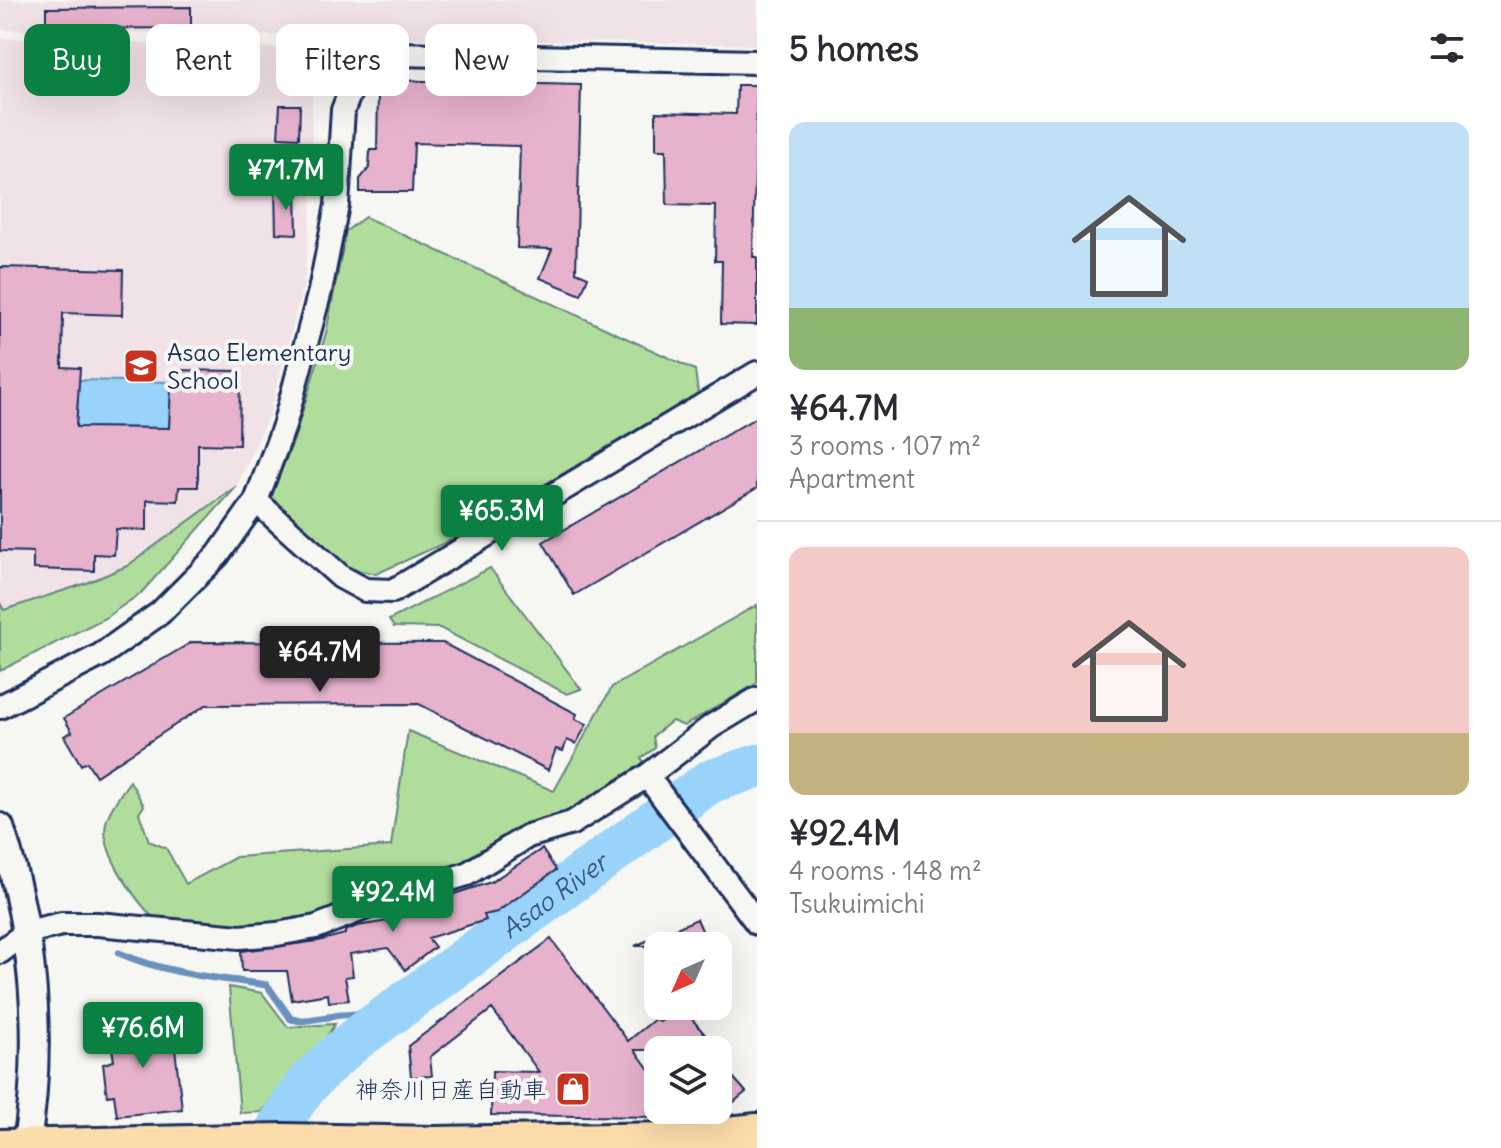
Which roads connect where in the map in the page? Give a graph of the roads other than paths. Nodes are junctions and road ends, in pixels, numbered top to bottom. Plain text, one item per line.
1 (757, 62) edge
2 (757, 373) edge
3 (256, 501) junction
4 (757, 699) edge
5 (0, 707) edge
6 (647, 776) junction
7 (0, 827) edge
8 (757, 923) edge
9 (27, 932) junction
10 (0, 952) edge
11 (757, 1131) edge
12 (18, 1147) edge

1 - 3 street
2 - 3 street
3 - 5 street
4 - 6 street
6 - 8 street
6 - 9 street
7 - 9 street
9 - 10 street
9 - 12 street
11 - 12 main road

